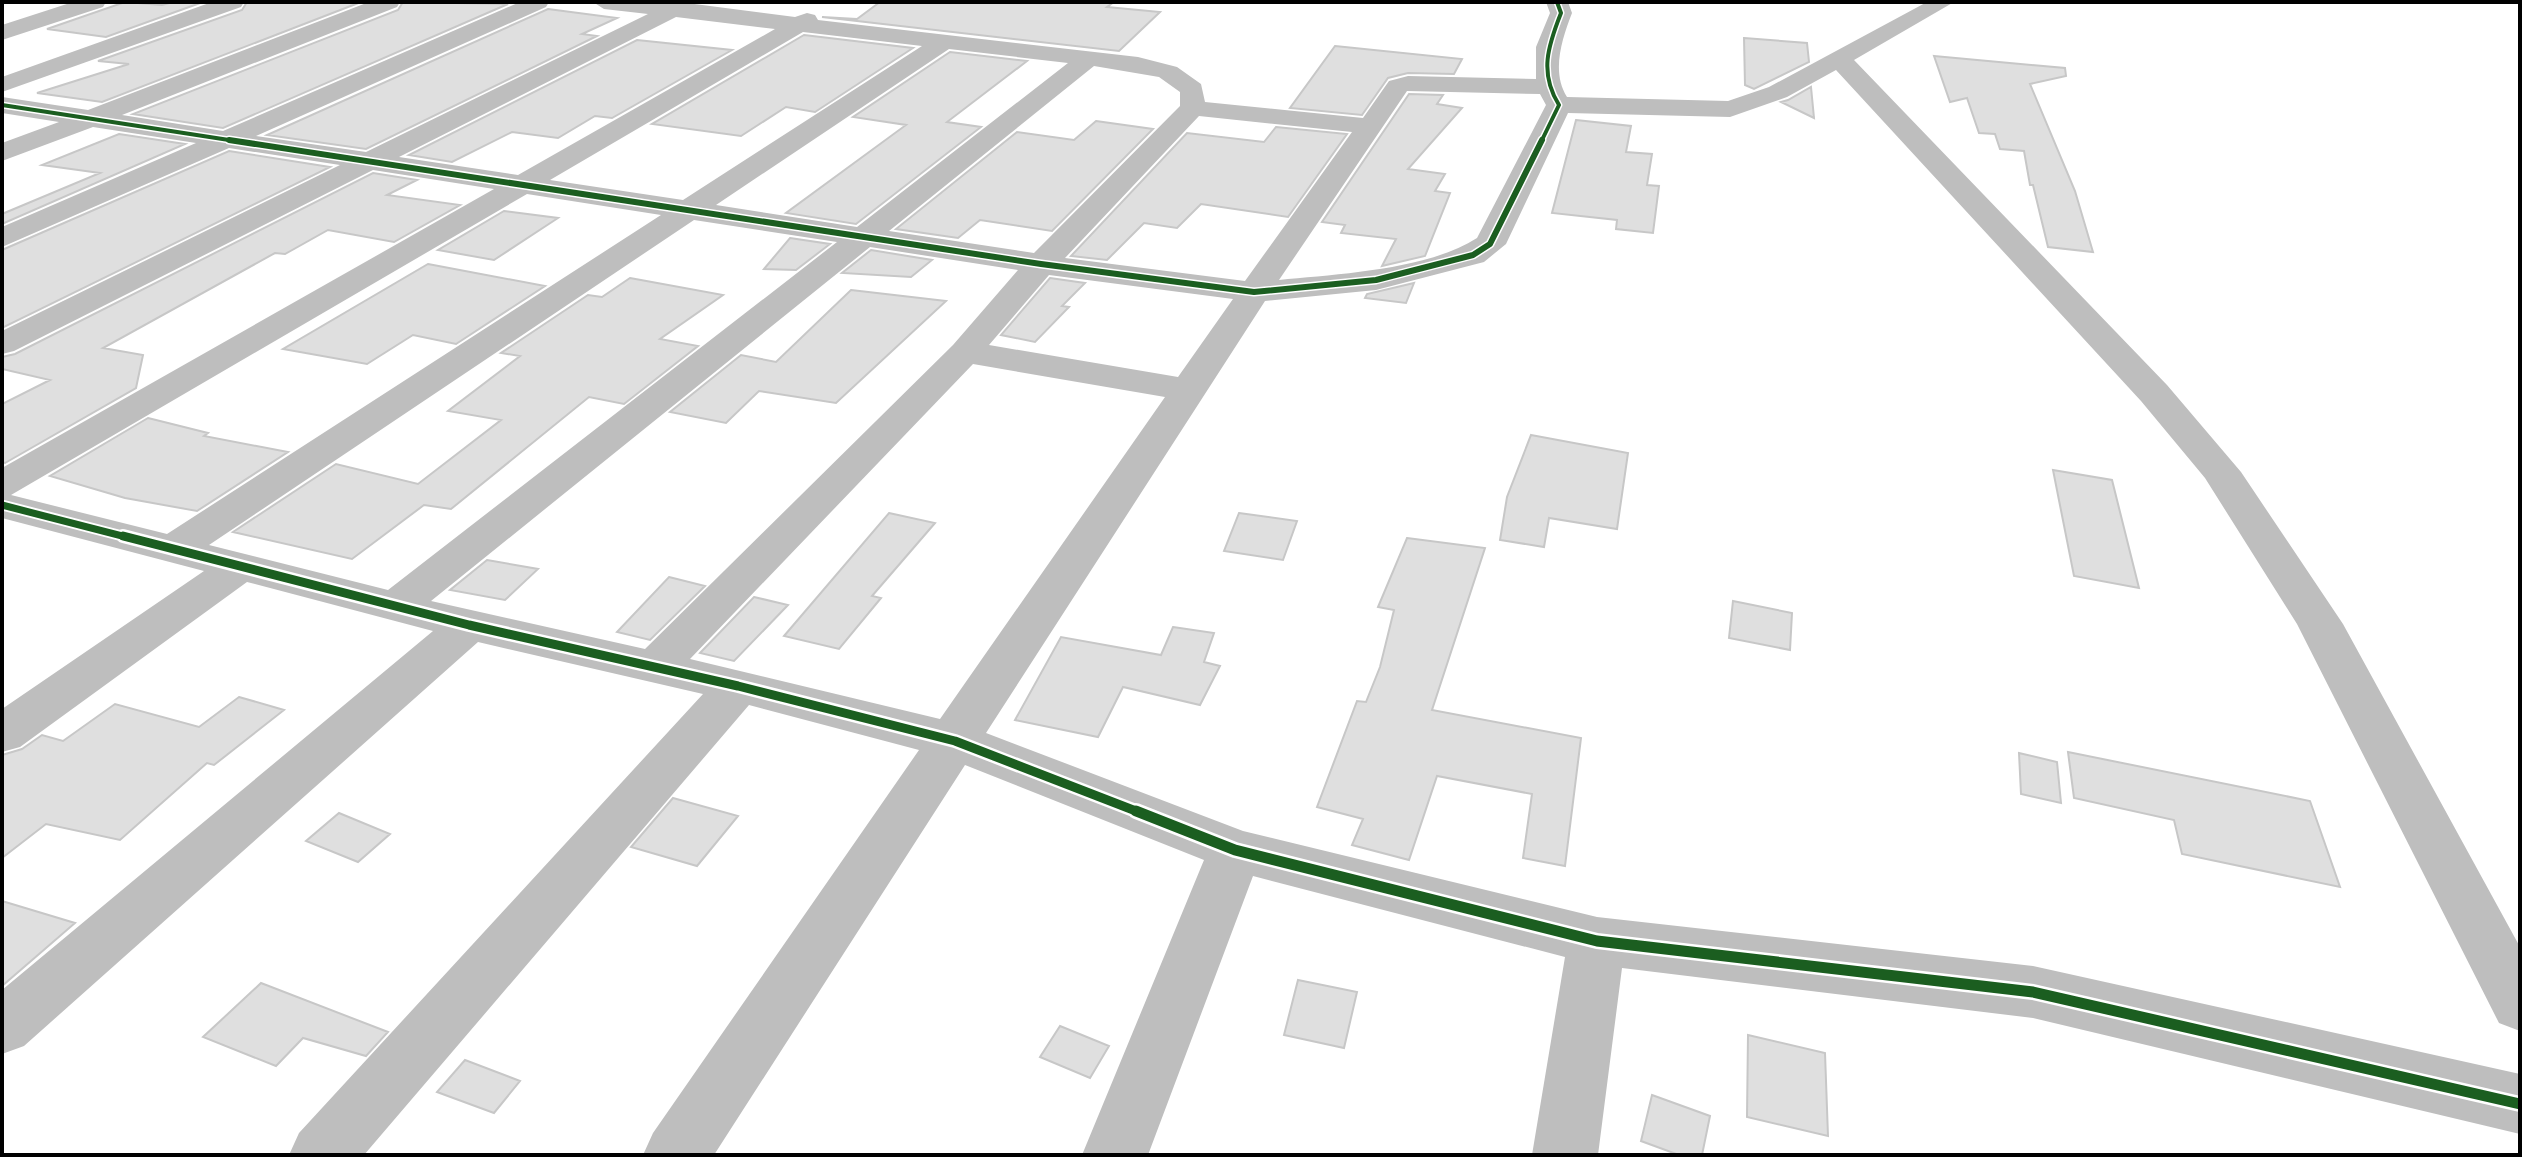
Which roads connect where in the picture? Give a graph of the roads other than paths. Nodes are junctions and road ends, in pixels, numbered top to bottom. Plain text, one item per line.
1 (95, 2) edge
2 (233, 2) edge
3 (538, 2) edge
4 (604, 2) edge
5 (842, 2) edge
6 (1557, 2) edge
7 (1943, 2) edge
8 (681, 6) edge
9 (396, 11) edge
10 (434, 23) dead end
11 (801, 24) junction
12 (479, 28) junction
13 (2, 33) edge
14 (947, 40) junction
15 (1089, 58) junction
16 (1839, 59) junction
17 (2, 85) edge
18 (1554, 96) junction
19 (2, 105) edge
20 (1193, 108) junction
21 (91, 119) junction
22 (1367, 126) junction
23 (227, 141) junction
24 (2, 153) edge
25 (371, 162) junction
26 (526, 184) junction
27 (693, 209) junction
28 (864, 237) junction
29 (2, 238) edge
30 (1041, 264) junction
31 (1254, 292) junction
32 (2, 344) edge
33 (965, 352) junction
34 (1189, 390) junction
35 (2, 485) edge
36 (2, 505) edge
37 (174, 549) junction
38 (240, 566) junction
39 (396, 606) junction
40 (469, 625) junction
41 (655, 667) junction
42 (738, 686) junction
43 (2, 734) edge
44 (955, 741) junction
45 (1235, 850) junction
46 (1597, 941) junction
47 (2520, 1005) edge
48 (2, 1027) edge
49 (2520, 1104) edge
50 (322, 1155) edge
51 (676, 1155) edge
52 (1115, 1155) edge
53 (1565, 1155) edge

1 - 13 street
2 - 17 street
3 - 12 street
4 - 8 street
5 - 11 street
6 - 18 street
7 - 16 street
8 - 11 street
8 - 25 street
9 - 21 street
10 - 12 street
11 - 14 street
11 - 26 street
12 - 23 street
14 - 15 street
14 - 27 street
15 - 20 street
15 - 28 street
16 - 18 street
16 - 47 street
18 - 22 street
18 - 31 street
19 - 21 street
20 - 22 street
20 - 30 street
21 - 23 street
21 - 24 street
22 - 31 street
23 - 25 street
23 - 29 street
25 - 26 street
25 - 32 street
26 - 27 street
26 - 35 street
27 - 28 street
27 - 37 street
28 - 30 street
28 - 39 street
30 - 31 street
30 - 33 street
31 - 34 street
33 - 34 street
33 - 41 street
34 - 44 street
36 - 37 street
37 - 38 street
38 - 39 street
38 - 43 street
39 - 40 street
40 - 41 street
40 - 48 street
41 - 42 street
42 - 44 street
42 - 50 street
44 - 45 street
44 - 51 street
45 - 46 street
45 - 52 street
46 - 49 street
46 - 53 street

